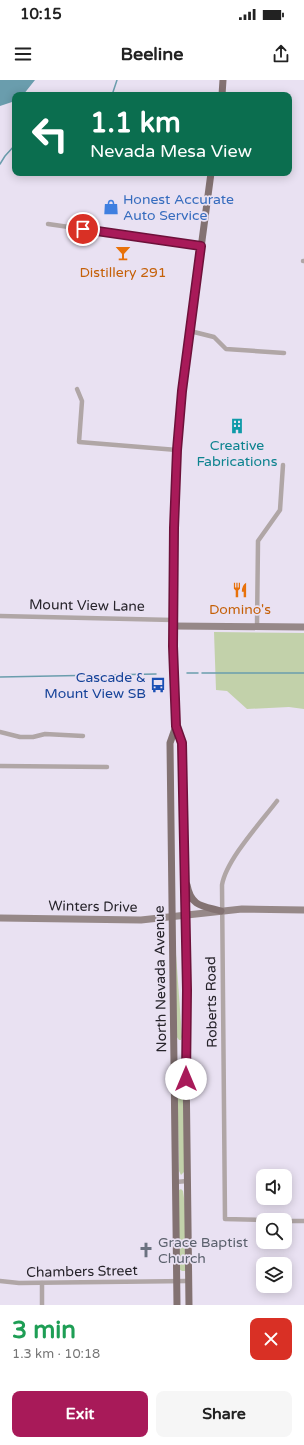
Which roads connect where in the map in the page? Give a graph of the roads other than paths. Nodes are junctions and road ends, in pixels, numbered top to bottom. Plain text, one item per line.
1 (223, 80) edge
2 (222, 92) edge
3 (211, 176) edge
4 (48, 224) dead end
5 (201, 246) junction
6 (190, 331) junction
7 (284, 353) dead end
8 (77, 389) dead end
9 (177, 450) junction
10 (283, 465) dead end
11 (0, 616) edge
12 (173, 623) junction
13 (257, 626) junction
14 (304, 627) edge
15 (176, 726) junction
16 (0, 732) edge
17 (83, 736) dead end
18 (0, 766) edge
19 (107, 767) dead end
20 (277, 801) dead end
21 (184, 871) junction
22 (221, 910) junction
23 (304, 910) edge
24 (184, 915) junction
25 (172, 916) junction
26 (0, 918) edge
27 (174, 1064) junction
28 (186, 1064) junction
29 (187, 1181) junction
30 (176, 1182) junction
31 (256, 1220) edge
32 (292, 1221) edge
33 (304, 1221) edge
34 (188, 1280) junction
35 (0, 1281) edge
36 (176, 1281) junction
37 (42, 1283) junction
38 (42, 1305) edge
39 (177, 1305) edge
40 (189, 1305) edge

1 - 2 main road
3 - 5 main road, North Nevada Avenue
4 - 5 street
5 - 6 main road, North Nevada Avenue
6 - 7 street
6 - 9 main road, North Nevada Avenue
8 - 9 street
9 - 12 main road, North Nevada Avenue
10 - 13 street
11 - 12 street, Mount View Lane
12 - 13 street, Mount View Lane
12 - 15 main road, North Nevada Avenue
13 - 14 street, Mount View Lane
15 - 21 main road, North Nevada Avenue
15 - 25 main road, North Nevada Avenue
16 - 17 street
18 - 19 street
20 - 22 street, Roberts Road
21 - 22 main road
21 - 24 main road, North Nevada Avenue
22 - 23 street, Winters Drive
22 - 24 street, Winters Drive
22 - 31 street, Roberts Road
24 - 25 street, Winters Drive
24 - 28 main road, North Nevada Avenue
25 - 26 street, Winters Drive
25 - 27 main road, North Nevada Avenue
27 - 28 street
27 - 30 main road, North Nevada Avenue
28 - 29 main road, North Nevada Avenue
29 - 30 street
29 - 34 main road, North Nevada Avenue
30 - 36 main road, North Nevada Avenue
32 - 33 street
34 - 36 street, Chambers Street
34 - 40 main road, North Nevada Avenue
35 - 37 street, Chambers Street
36 - 37 street, Chambers Street
36 - 39 main road, North Nevada Avenue
37 - 38 street

